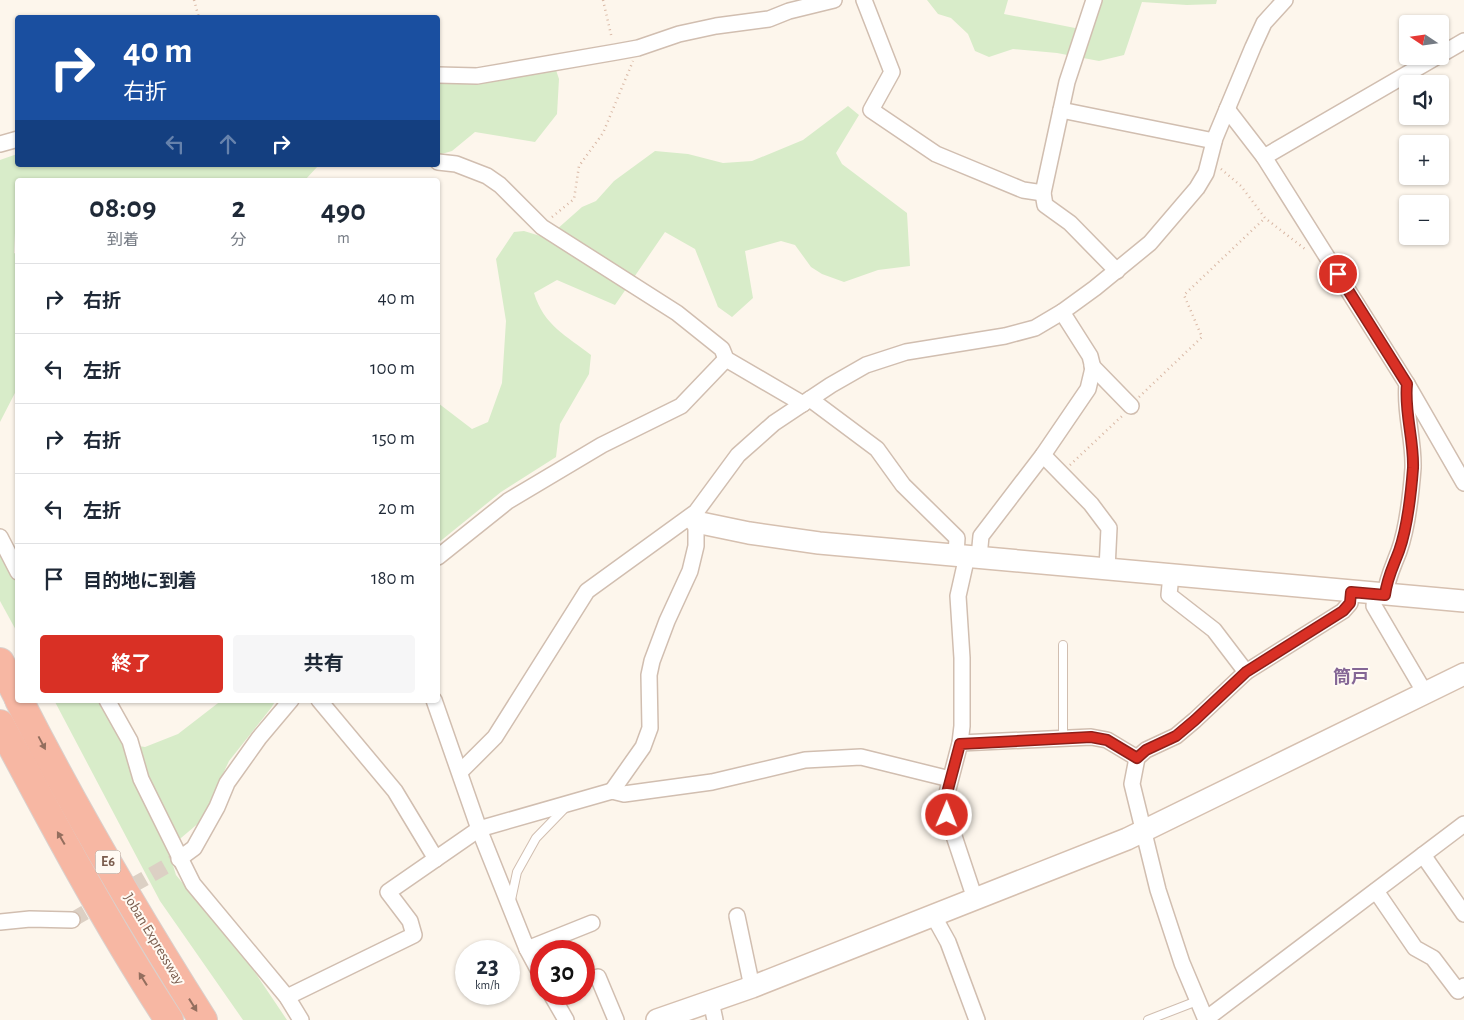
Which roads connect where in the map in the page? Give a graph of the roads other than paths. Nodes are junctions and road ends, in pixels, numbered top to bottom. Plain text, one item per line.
1 (834, 0) edge
2 (864, 0) edge
3 (1094, 0) edge
4 (1285, 0) edge
5 (1464, 41) edge
6 (1449, 50) edge
7 (1423, 65) edge
8 (440, 75) edge
9 (1227, 108) junction
10 (1061, 110) junction
11 (15, 140) edge
12 (1214, 141) junction
13 (0, 144) edge
14 (1264, 157) junction
15 (440, 162) edge
16 (1042, 193) junction
17 (1116, 271) junction
18 (1062, 312) junction
19 (726, 359) junction
20 (1092, 366) junction
21 (1407, 384) junction
22 (806, 401) junction
23 (1132, 406) road end
24 (1043, 455) junction
25 (1464, 482) edge
26 (696, 517) junction
27 (0, 537) edge
28 (440, 554) edge
29 (967, 556) junction
30 (15, 566) edge
31 (1107, 569) junction
32 (1171, 575) junction
33 (1351, 592) junction
34 (1380, 594) junction
35 (1464, 601) edge
36 (1064, 645) dead end
37 (0, 662) edge
38 (1246, 672) junction
39 (1464, 674) edge
40 (15, 691) edge
41 (1425, 693) junction
42 (21, 703) edge
43 (109, 703) edge
44 (288, 703) edge
45 (321, 703) edge
46 (435, 703) edge
47 (0, 724) edge
48 (1063, 738) junction
49 (960, 744) junction
50 (1137, 758) junction
51 (460, 772) junction
52 (950, 778) junction
53 (612, 790) junction
54 (571, 802) junction
55 (1464, 824) edge
56 (479, 829) junction
57 (1143, 832) junction
58 (1423, 855) junction
59 (179, 859) junction
60 (436, 859) junction
61 (1376, 891) junction
62 (975, 899) junction
63 (510, 905) junction
64 (1464, 914) edge
65 (933, 915) junction
66 (737, 916) dead end
67 (72, 920) tunnel mouth
68 (0, 922) edge
69 (592, 923) dead end
70 (527, 950) junction
71 (530, 955) edge
72 (598, 977) dead end
73 (752, 987) junction
74 (1462, 992) edge
75 (287, 997) junction
76 (1197, 1001) junction
77 (557, 1005) edge
78 (713, 1010) edge
79 (169, 1020) edge
80 (203, 1020) edge
81 (301, 1020) edge
82 (566, 1020) edge
83 (616, 1020) edge
84 (657, 1020) edge
85 (977, 1020) edge
86 (1148, 1020) edge
87 (1206, 1020) edge

1 - 8 street
2 - 16 street
3 - 10 street
4 - 9 street
5 - 6 street
7 - 14 street
9 - 12 street
9 - 14 street
10 - 12 street
10 - 16 street
11 - 13 street
12 - 17 street
14 - 21 street
15 - 19 street
16 - 17 street
17 - 18 street
18 - 20 street
18 - 22 street
19 - 22 street
19 - 28 street
20 - 23 street
20 - 24 street
21 - 25 street
21 - 34 street
22 - 26 street
22 - 29 street
24 - 29 street
24 - 31 street
26 - 29 street
26 - 51 street
26 - 53 street
27 - 30 street
29 - 31 street
29 - 49 street
31 - 32 street
32 - 33 street
32 - 38 street
33 - 34 street
33 - 38 street
34 - 35 street
34 - 41 street
36 - 48 lane
37 - 40 highway
38 - 50 street
39 - 41 street
41 - 57 street
42 -> 80 highway, Joban Expressway / E6
43 - 59 street
44 - 59 street
45 - 60 street
46 - 51 street
79 -> 47 highway, Joban Expressway / E6
48 - 49 street
48 - 50 street
49 - 52 street
50 - 57 street
51 - 56 street
52 - 53 street
52 - 62 street
53 - 54 street
54 - 56 street
54 - 63 lane
55 - 58 street
56 - 60 street
56 - 63 street
57 - 62 street
57 - 76 street
58 - 61 street
58 - 64 street
59 - 75 street
60 - 75 street
61 - 74 street
61 - 87 street
62 - 65 street
63 - 70 street
65 - 73 street
65 - 85 street
66 - 73 street
67 - 68 street
69 - 70 street
70 - 71 street
72 - 83 street
73 - 78 street
75 - 81 street
76 - 86 lane
76 - 87 street
77 - 82 street
78 - 84 street

